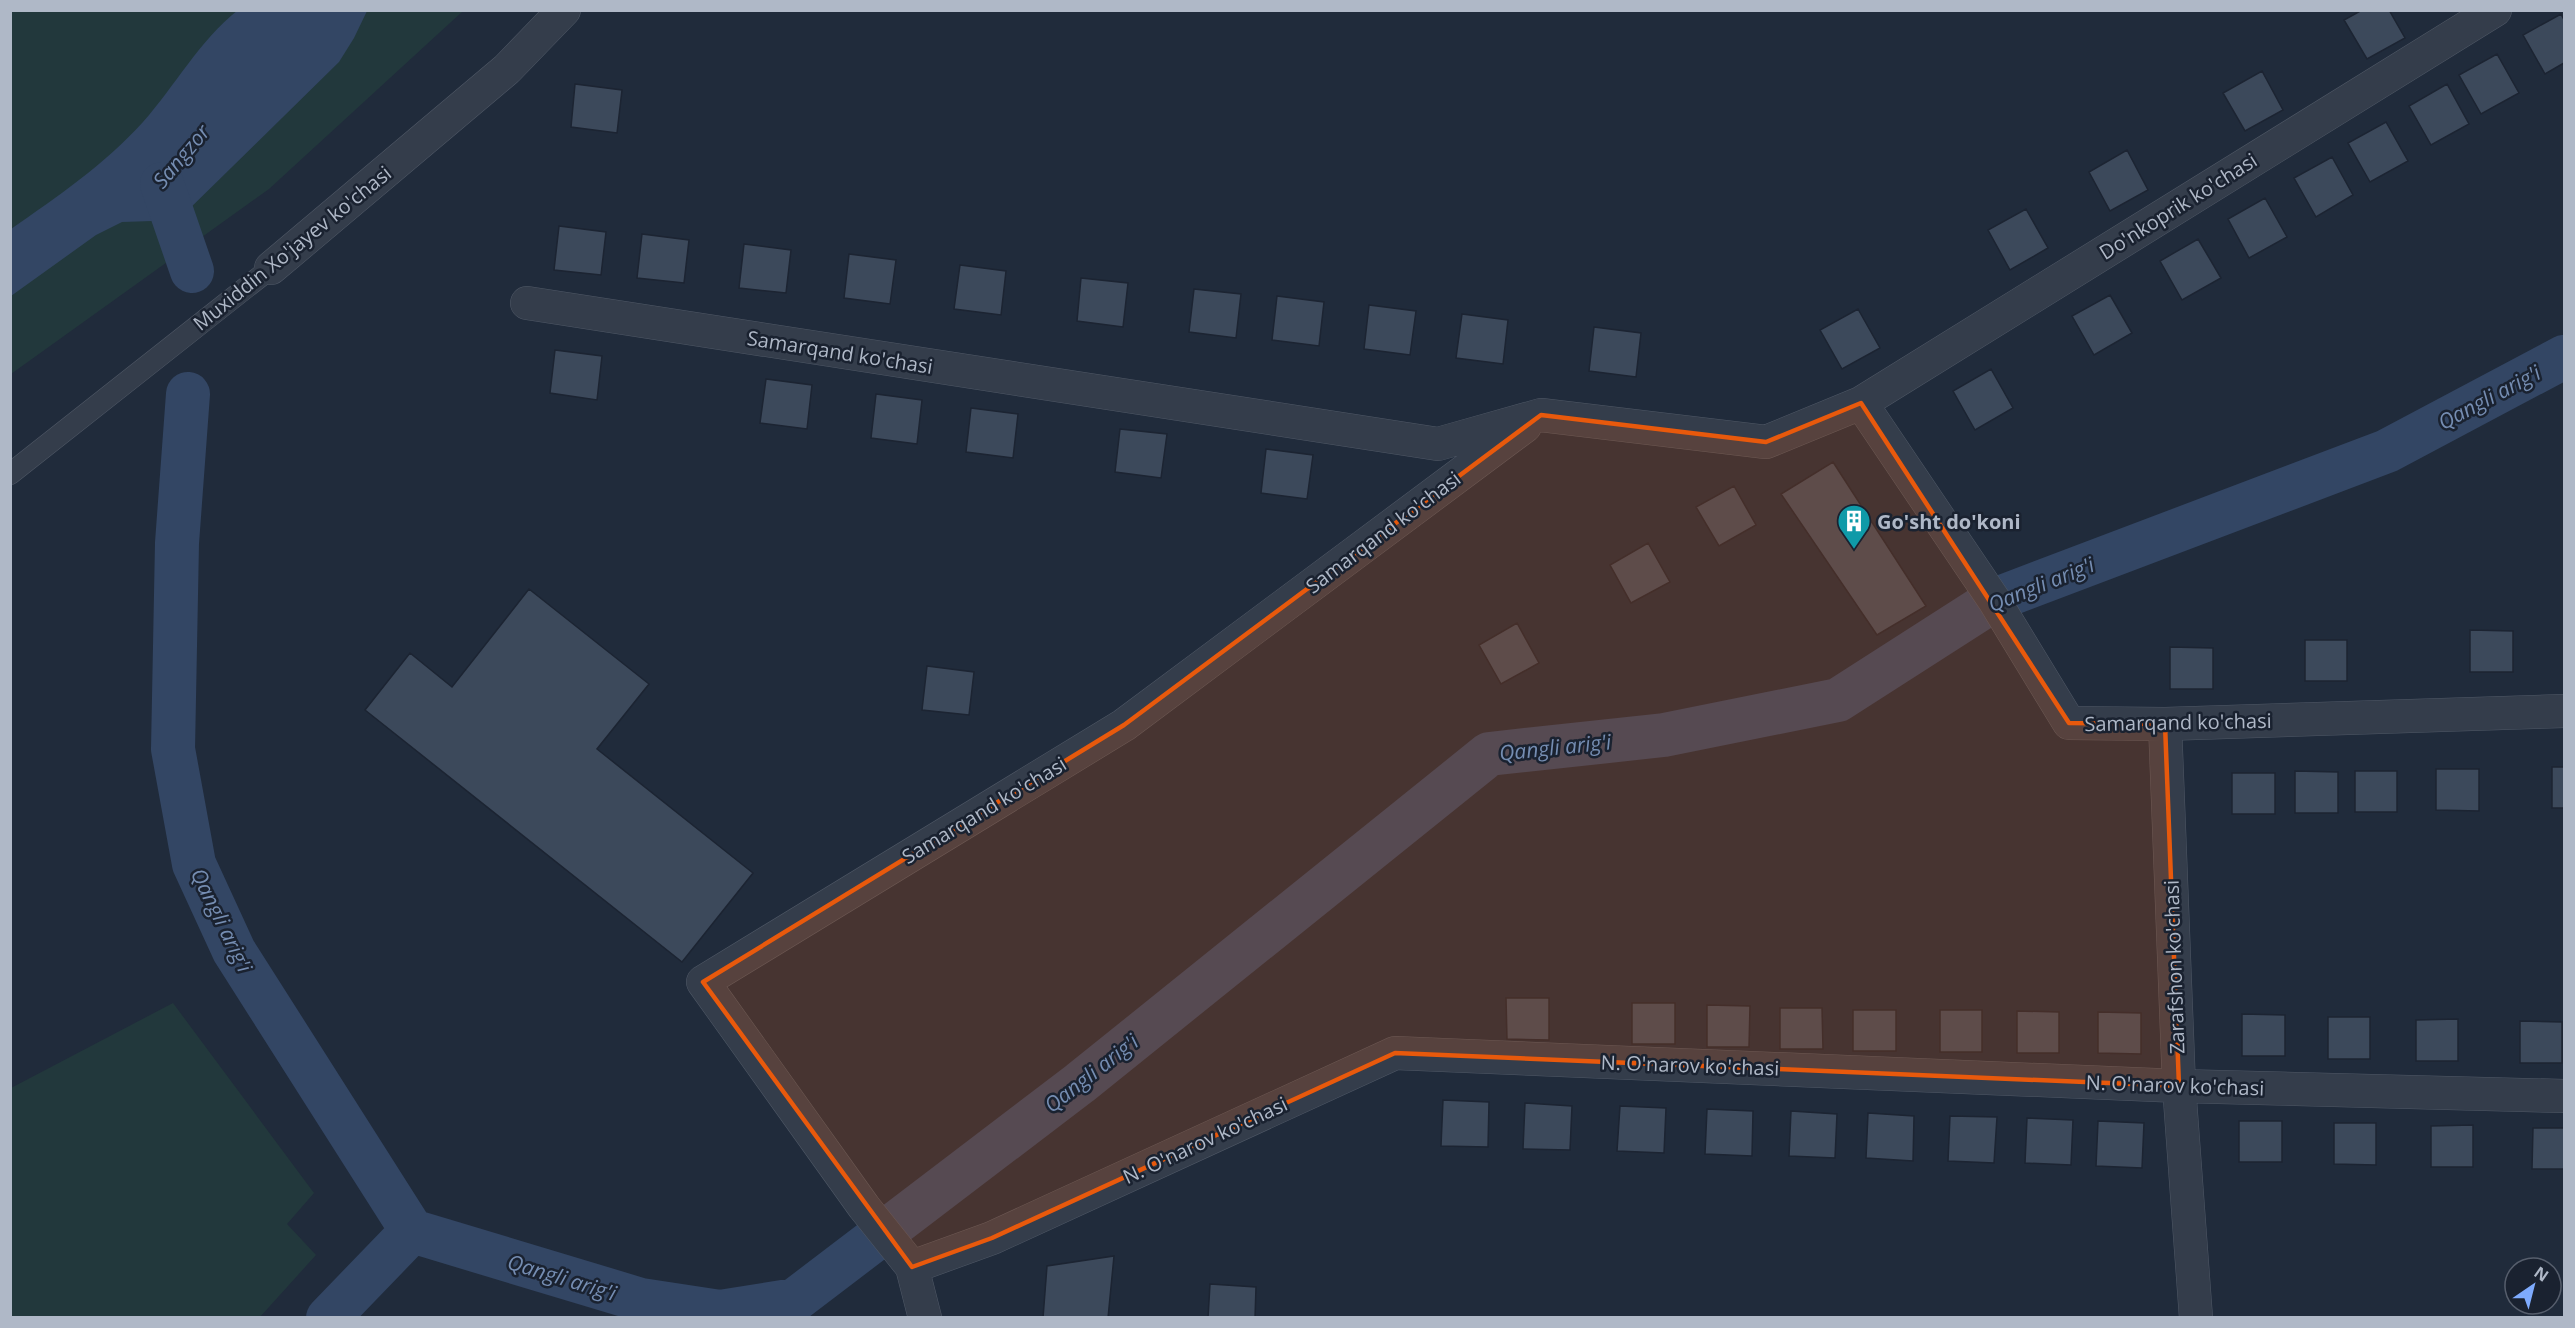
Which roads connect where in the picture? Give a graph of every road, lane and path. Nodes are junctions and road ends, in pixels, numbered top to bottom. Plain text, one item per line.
1 (564, 10) edge
2 (2495, 10) edge
3 (271, 267) joint
4 (527, 303) dead end
5 (1861, 403) junction
6 (1541, 415) junction
7 (10, 474) edge
8 (2565, 711) edge
9 (2165, 724) junction
10 (2179, 1086) junction
11 (2565, 1096) edge
12 (912, 1268) junction
13 (925, 1317) edge
14 (2196, 1317) edge

1 - 3 street, Muxiddin Xo'jayev ko'chasi
2 - 5 street, Do'nkoprik ko'chasi
3 - 7 lane, Muxiddin Xo'jayev ko'chasi
4 - 6 street, Samarqand ko'chasi
5 - 6 street, Samarqand ko'chasi
5 - 9 street, Samarqand ko'chasi
6 - 12 street, Samarqand ko'chasi
8 - 9 street, Samarqand ko'chasi
9 - 10 street, Zarafshon ko'chasi
10 - 11 street, N. O'narov ko'chasi
10 - 12 street, N. O'narov ko'chasi
10 - 14 street, Zarafshon ko'chasi
12 - 13 street

